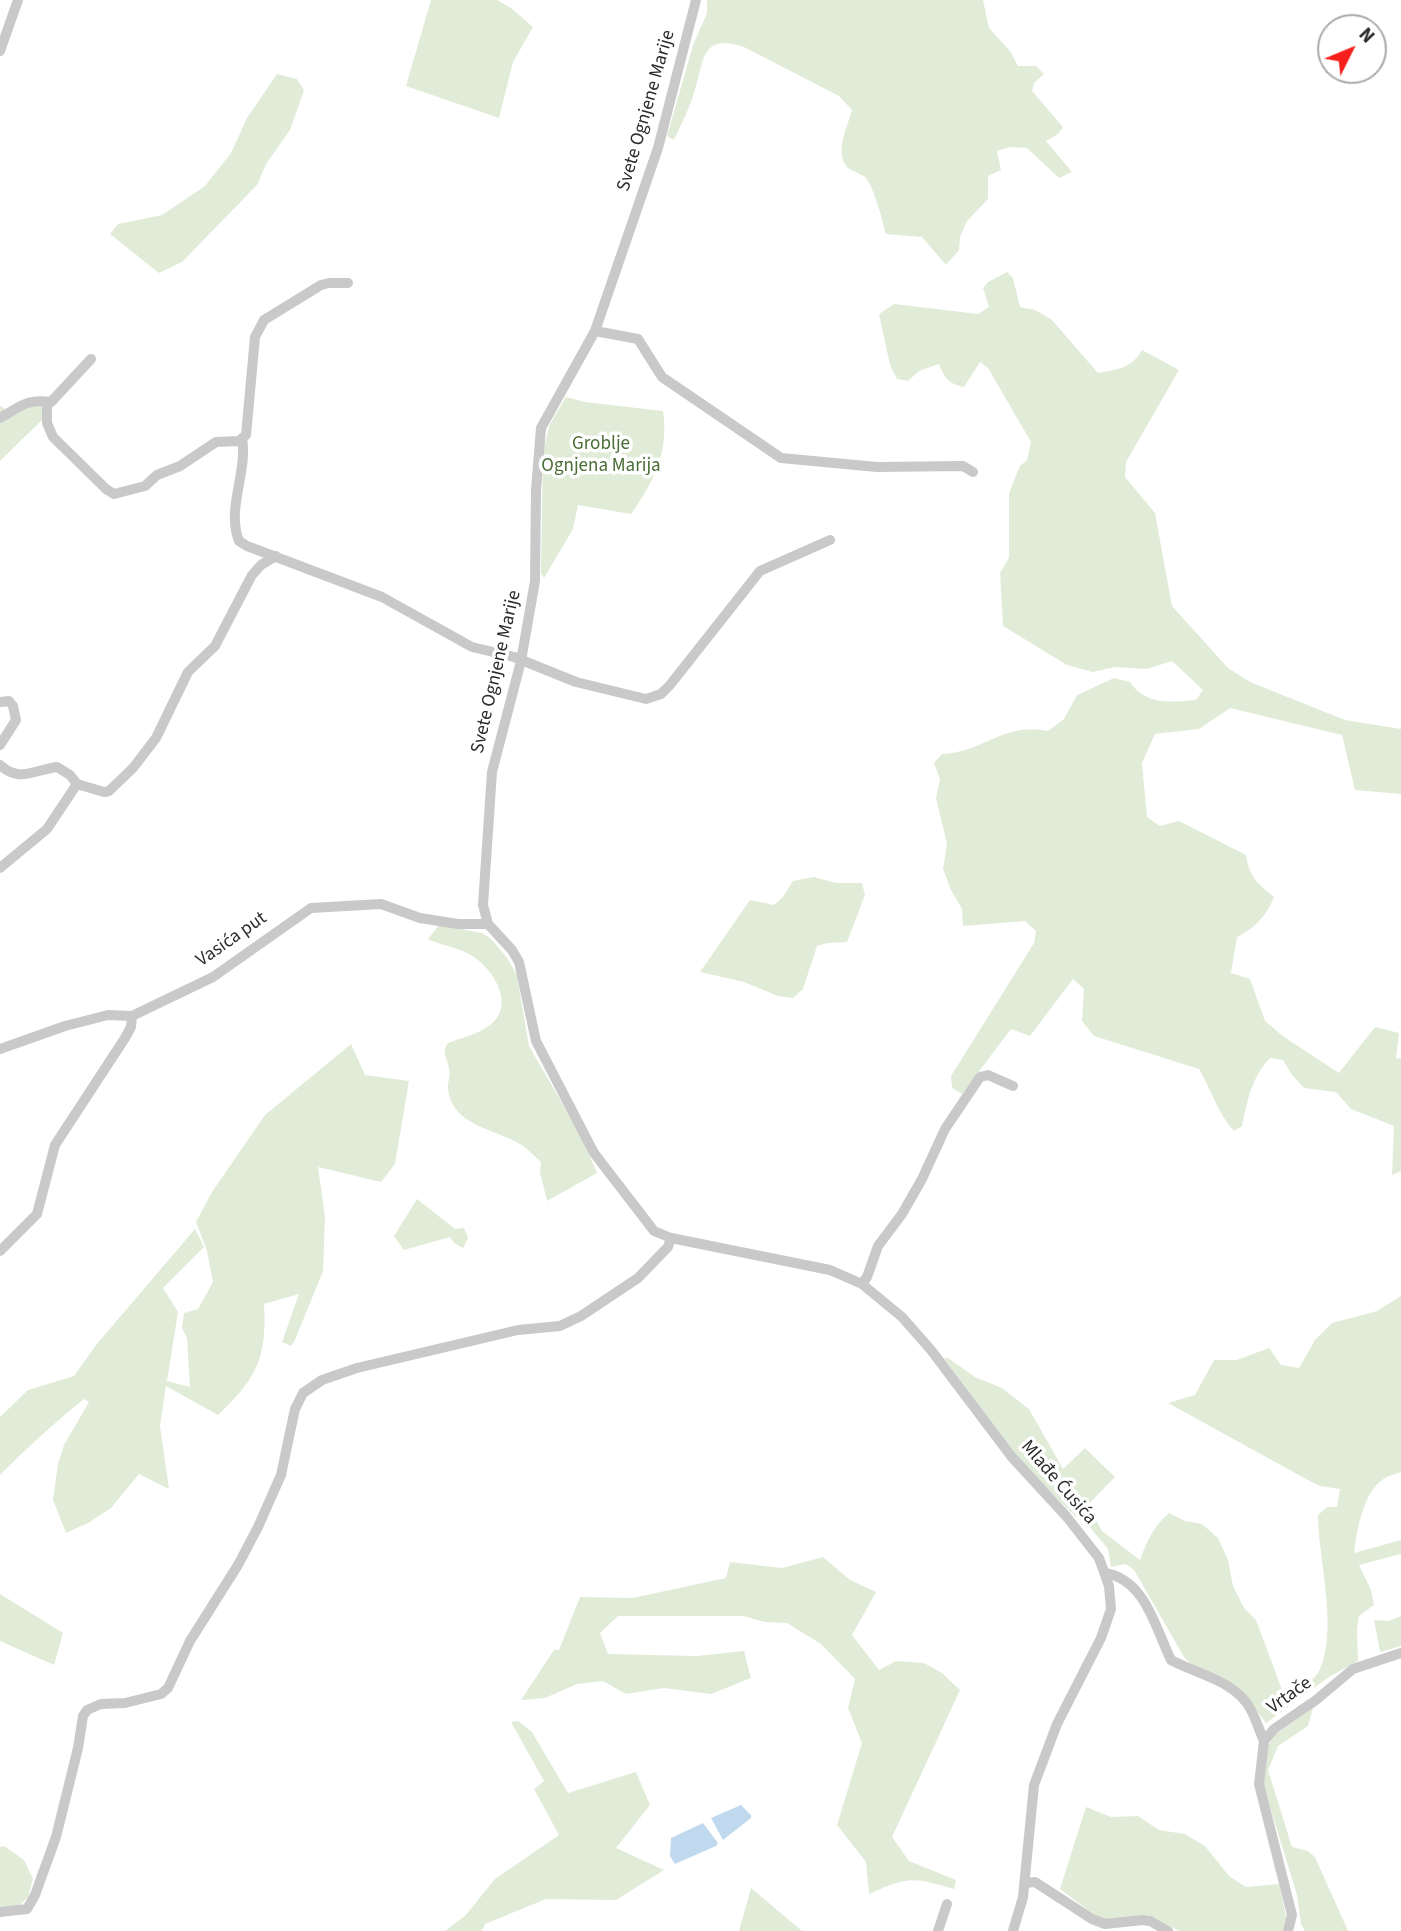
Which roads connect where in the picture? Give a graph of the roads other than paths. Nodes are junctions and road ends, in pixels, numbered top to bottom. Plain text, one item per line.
1 (18, 0) edge
2 (696, 0) edge
3 (0, 51) edge
4 (348, 283) dead end
5 (595, 331) junction
6 (91, 359) dead end
7 (47, 402) junction
8 (0, 418) edge
9 (242, 438) junction
10 (973, 472) dead end
11 (830, 540) dead end
12 (275, 556) junction
13 (521, 661) junction
14 (0, 702) edge
15 (0, 746) edge
16 (0, 765) edge
17 (77, 784) junction
18 (0, 868) edge
19 (488, 925) junction
20 (132, 1016) junction
21 (0, 1049) edge
22 (1013, 1086) dead end
23 (671, 1238) junction
24 (0, 1251) edge
25 (862, 1284) junction
26 (1105, 1573) junction
27 (1401, 1653) edge
28 (1264, 1741) junction
29 (1025, 1883) junction
30 (947, 1905) dead end
31 (0, 1912) edge
32 (938, 1931) edge
33 (1013, 1931) edge
34 (1168, 1931) edge
35 (1288, 1931) edge

1 - 3 street
2 - 5 street, Svete Ognjene Marije
4 - 9 street
5 - 10 street
5 - 13 street, Svete Ognjene Marije
6 - 7 street
7 - 8 street
7 - 9 street
9 - 12 street
11 - 13 street
12 - 13 street
12 - 17 street
13 - 19 street, Svete Ognjene Marije
14 - 15 street
16 - 17 street
17 - 18 street
19 - 20 street, Vasića put
19 - 23 street
20 - 21 street, Vasića put
20 - 24 street
22 - 25 street
23 - 25 street, Mlađe Ćusića
23 - 31 street
25 - 26 street, Mlađe Ćusića
26 - 28 street
26 - 29 street, Mlađe Ćusića
27 - 28 street, Vrtače
28 - 35 street, Vrtače
29 - 33 street, Mlađe Ćusića
29 - 34 street
30 - 32 street

